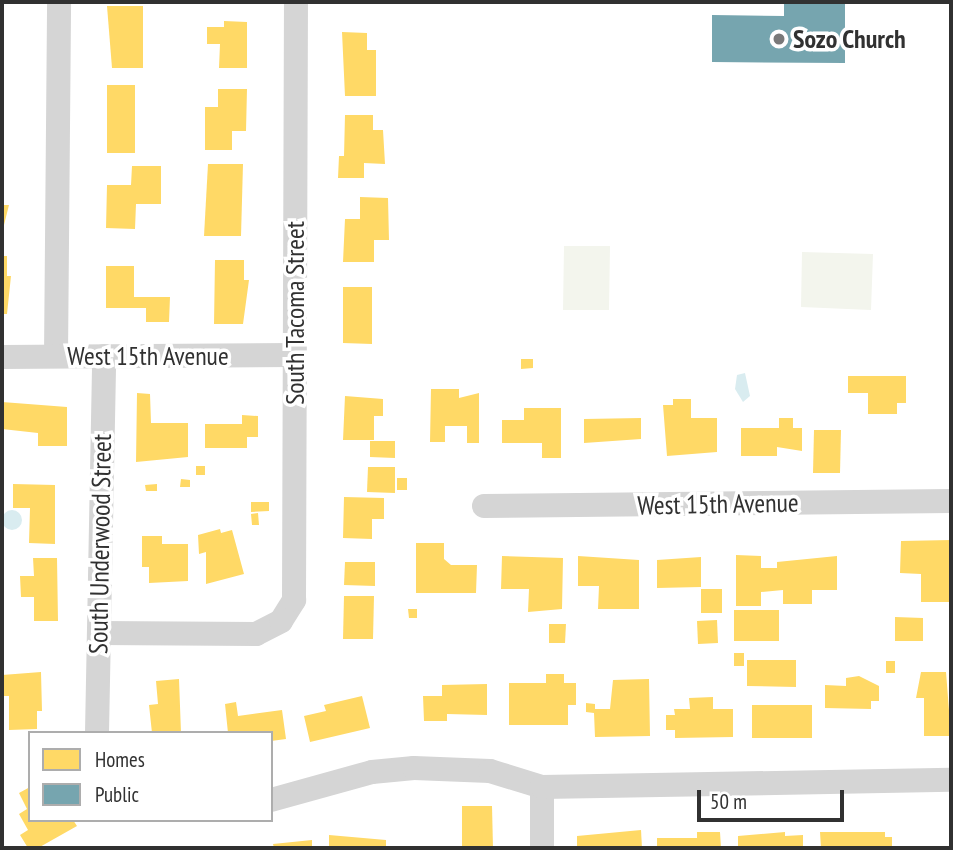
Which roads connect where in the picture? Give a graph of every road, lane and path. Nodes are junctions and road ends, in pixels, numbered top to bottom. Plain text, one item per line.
1 (60, 2) edge
2 (296, 2) edge
3 (294, 355) junction
4 (2, 356) edge
5 (56, 356) junction
6 (103, 356) junction
7 (951, 501) edge
8 (484, 506) dead end
9 (99, 633) junction
10 (97, 731) edge
11 (951, 780) edge
12 (542, 787) junction
13 (273, 799) edge
14 (542, 848) edge

1 - 5 street
2 - 3 street, South Tacoma Street
3 - 6 street, West 15th Avenue
3 - 9 street, South Tacoma Street
4 - 5 street, West 15th Avenue
5 - 6 street, West 15th Avenue
6 - 9 street, South Underwood Street
7 - 8 street, West 15th Avenue
9 - 10 street, South Underwood Street
11 - 12 street
12 - 13 street
12 - 14 street

